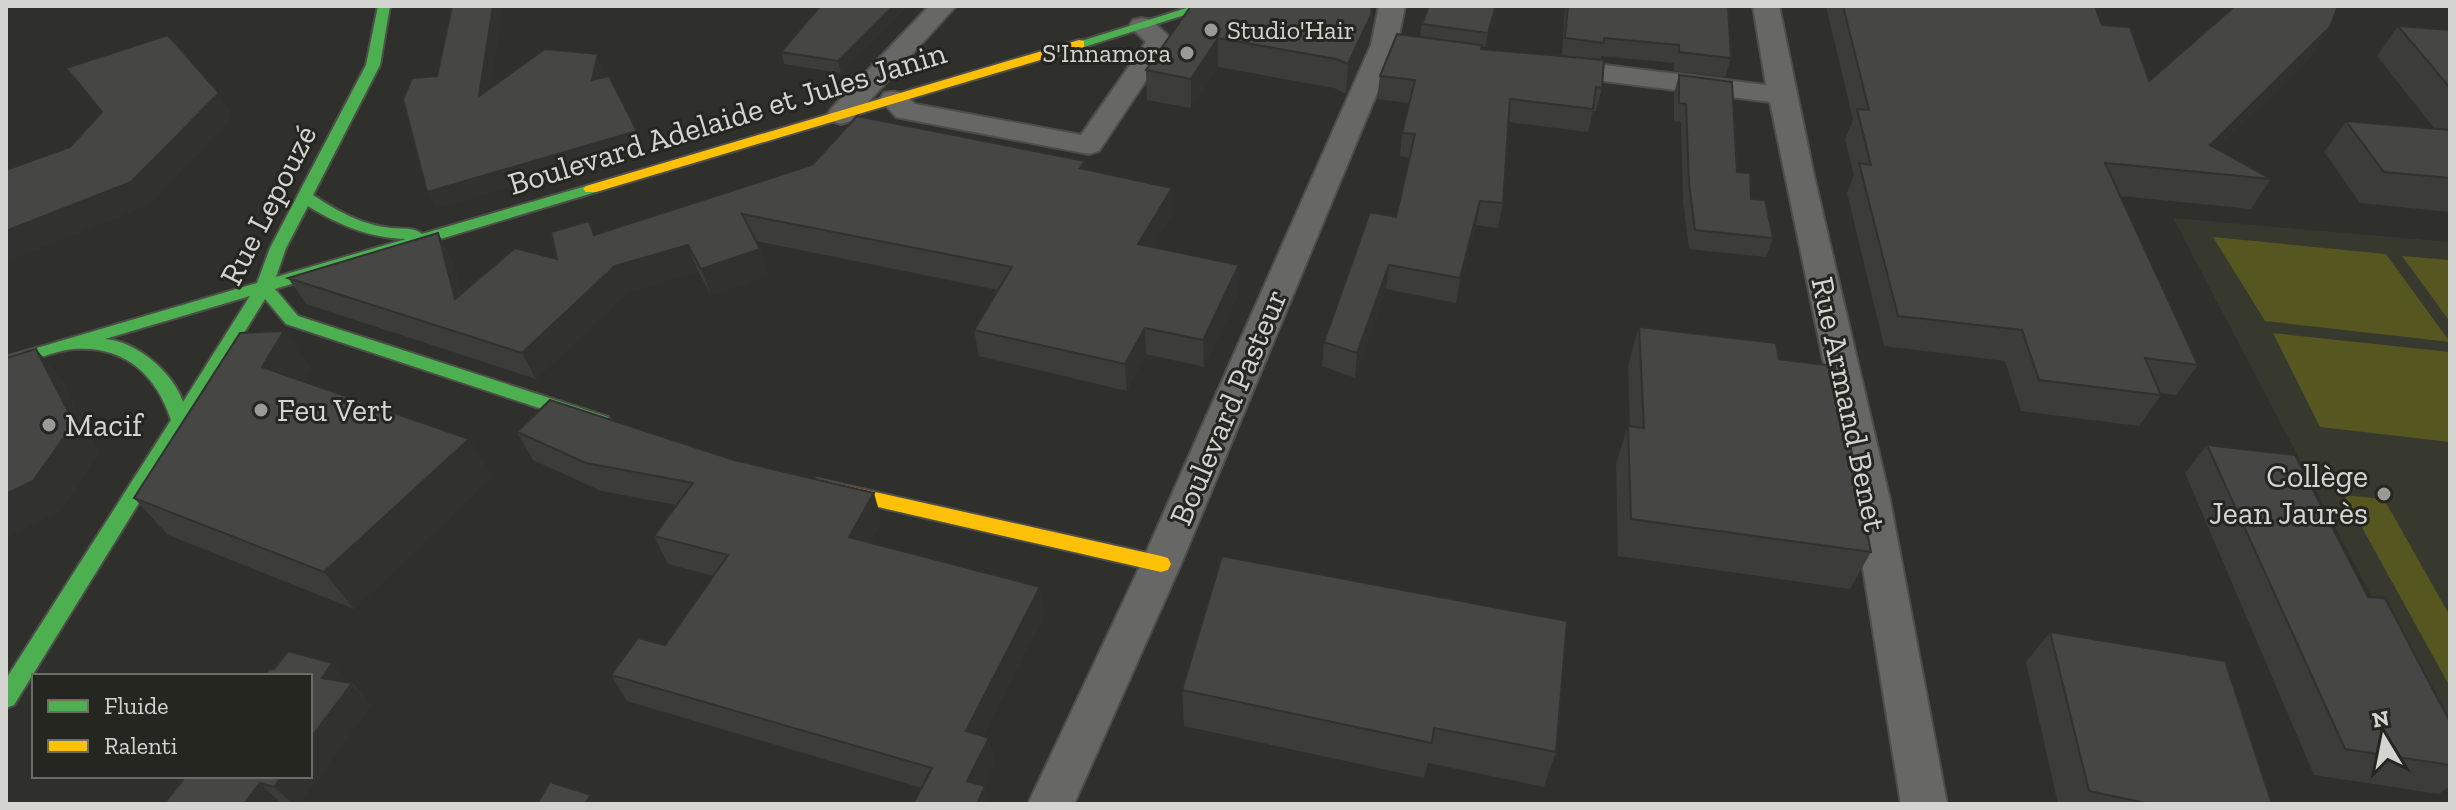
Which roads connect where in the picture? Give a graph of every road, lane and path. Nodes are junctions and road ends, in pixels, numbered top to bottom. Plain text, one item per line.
1 (384, 6) edge
2 (943, 6) edge
3 (1392, 6) edge
4 (1766, 6) edge
5 (1199, 7) edge
6 (1142, 26) junction
7 (1523, 63) edge
8 (1781, 95) junction
9 (894, 99) junction
10 (841, 115) junction
11 (305, 197) junction
12 (449, 232) junction
13 (264, 287) junction
14 (72, 344) junction
15 (6, 363) edge
16 (180, 421) junction
17 (615, 427) edge
18 (804, 483) edge
19 (1161, 564) junction
20 (6, 698) edge
21 (1051, 804) edge
22 (1924, 804) edge

1 - 11 street, Rue Lepouzé
2 - 10 street
3 - 19 street, Boulevard Pasteur
4 - 8 street, Rue Armand Benet
5 - 6 street, Boulevard Adelaide et Jules Janin
6 - 9 street, Boulevard Adelaide et Jules Janin
6 - 9 street
7 - 8 street
8 - 22 street, Rue Armand Benet
9 - 10 street, Boulevard Adelaide et Jules Janin
10 - 12 street, Boulevard Adelaide et Jules Janin
11 - 12 street
11 - 13 street, Rue Lepouzé
12 - 13 street, Boulevard Adelaide et Jules Janin
13 - 14 street, Boulevard Adelaide et Jules Janin
13 - 16 street, Rue Lepouzé
13 - 17 street
14 - 15 street, Boulevard Adelaide et Jules Janin
14 - 16 street
16 - 20 street, Rue Lepouzé
18 - 19 street
19 - 21 street, Boulevard Pasteur

